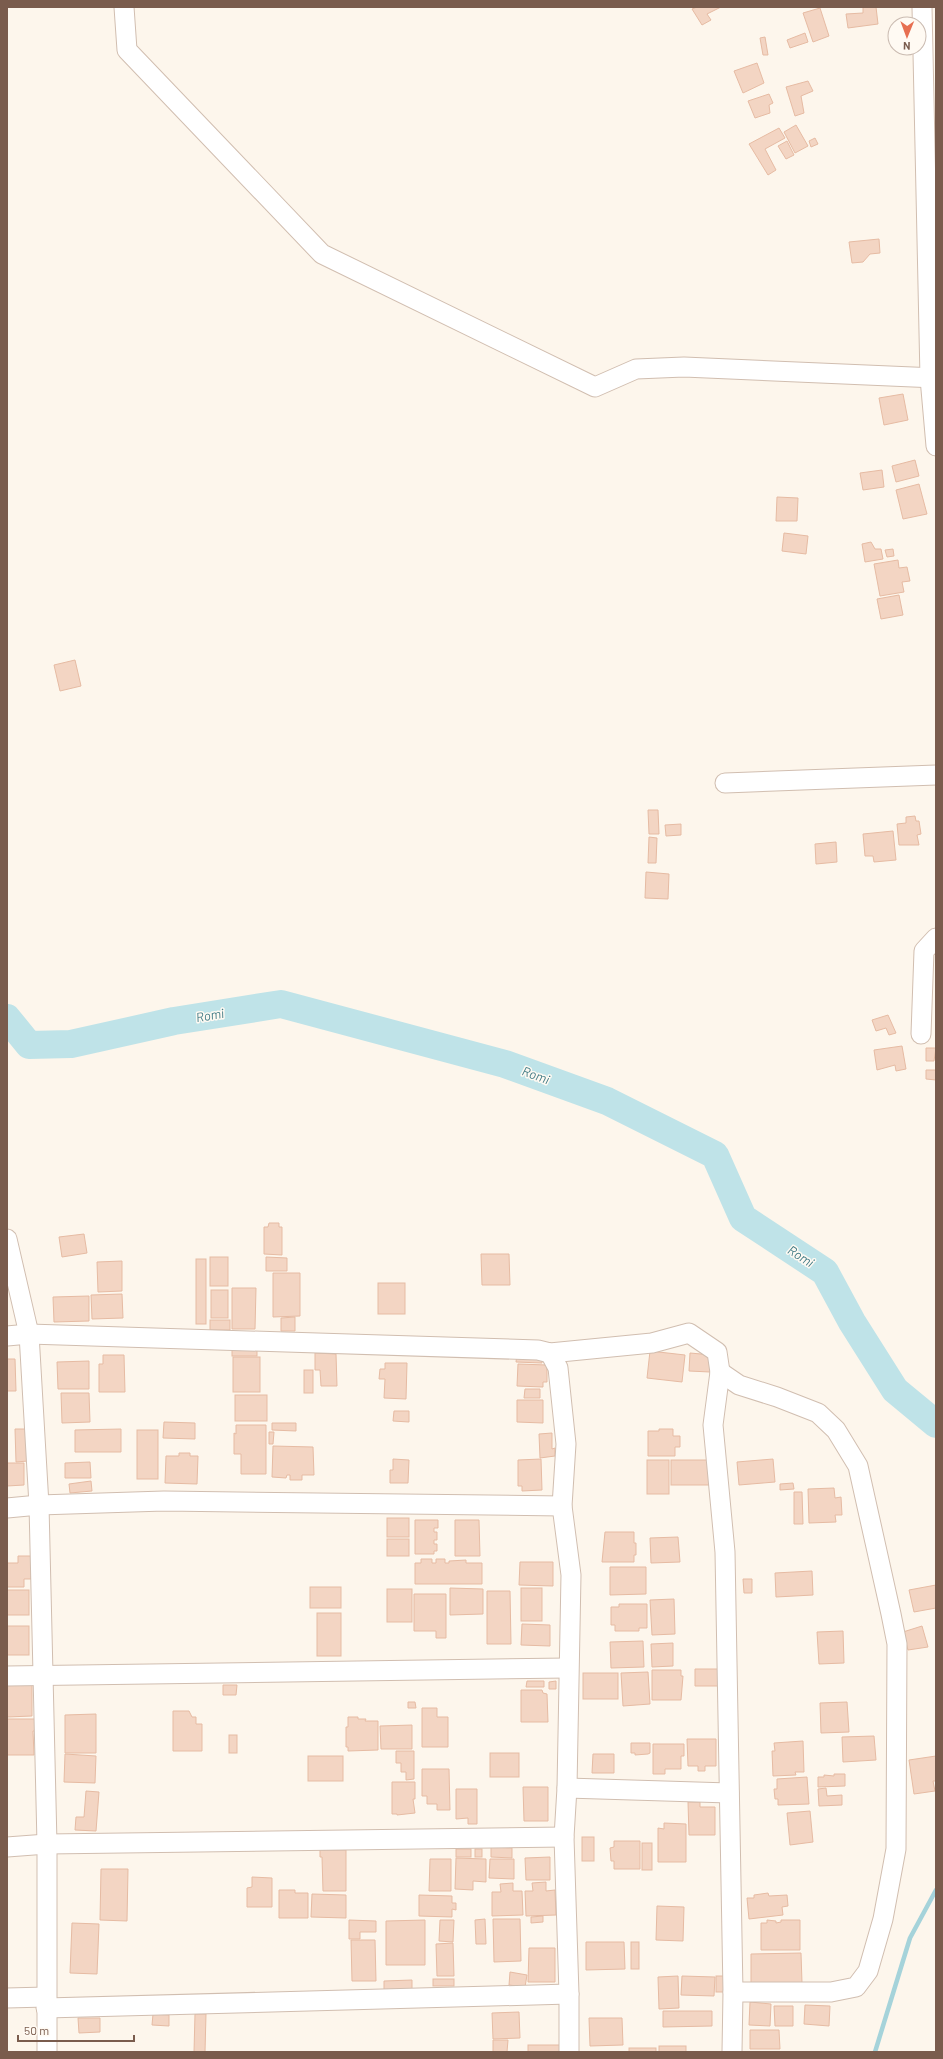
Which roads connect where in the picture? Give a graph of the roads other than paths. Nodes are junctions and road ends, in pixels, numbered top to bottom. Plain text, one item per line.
1 (124, 7) edge
2 (922, 7) edge
3 (930, 94) edge
4 (932, 216) edge
5 (933, 378) edge
6 (936, 446) edge
7 (936, 775) edge
8 (725, 783) dead end
9 (936, 938) edge
10 (921, 1034) dead end
11 (7, 1239) edge
12 (29, 1334) junction
13 (7, 1336) edge
14 (550, 1353) junction
15 (720, 1372) junction
16 (39, 1505) junction
17 (562, 1506) junction
18 (7, 1508) edge
19 (568, 1668) junction
20 (43, 1675) junction
21 (7, 1676) edge
22 (567, 1788) junction
23 (729, 1793) junction
24 (564, 1837) junction
25 (47, 1844) junction
26 (7, 1847) edge
27 (733, 1992) junction
28 (569, 1994) junction
29 (7, 1998) edge
30 (46, 2003) junction
31 (47, 2052) edge
32 (569, 2052) edge
33 (732, 2052) edge

1 - 5 street
2 - 3 street
3 - 4 street
4 - 5 street
5 - 6 street
7 - 8 street
9 - 10 street
11 - 12 street
12 - 13 street
12 - 14 street
12 - 16 street
14 - 15 street
14 - 17 street
15 - 23 street
15 - 27 street
16 - 17 street
16 - 18 street
16 - 20 street
17 - 19 street
19 - 20 street
19 - 22 street
20 - 21 street
20 - 25 street
22 - 23 street
22 - 24 street
23 - 27 street
24 - 25 street
24 - 28 street
25 - 26 street
25 - 30 street
27 - 33 street
28 - 30 street
28 - 32 street
29 - 30 street
30 - 31 street

